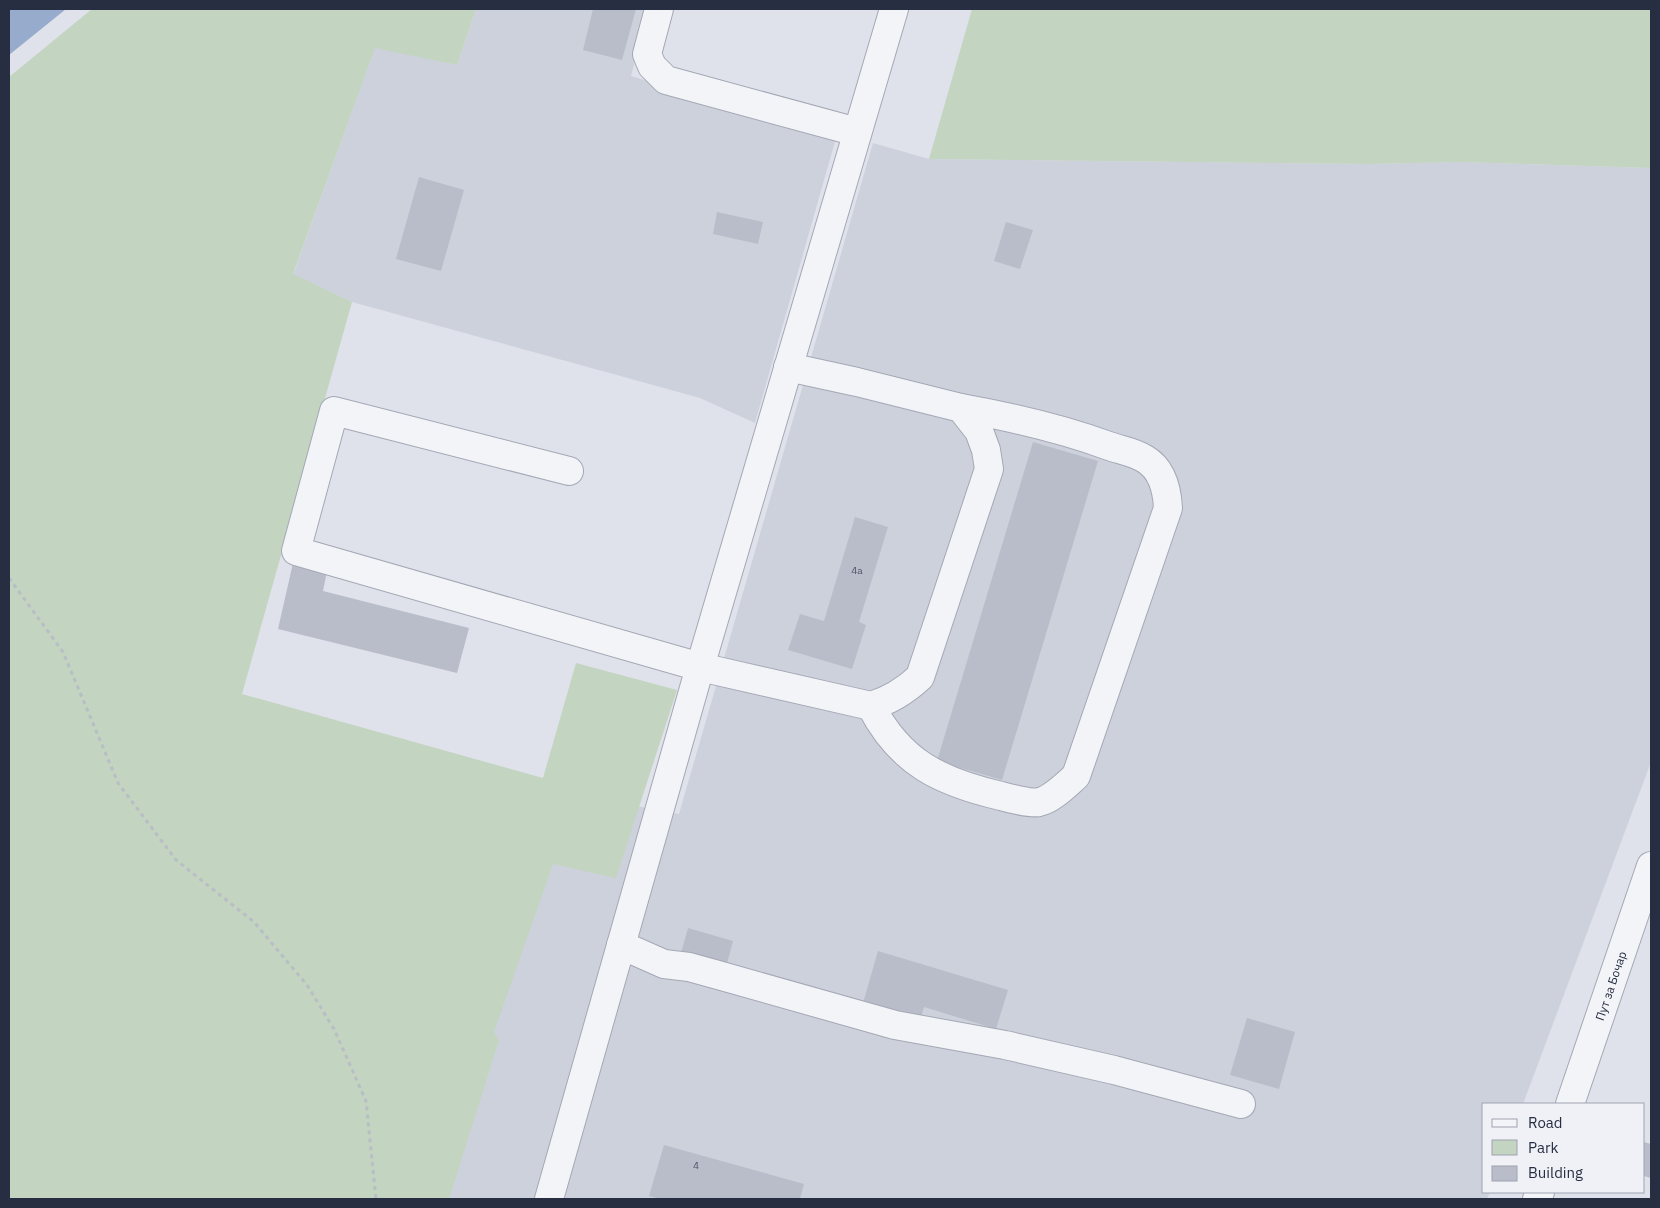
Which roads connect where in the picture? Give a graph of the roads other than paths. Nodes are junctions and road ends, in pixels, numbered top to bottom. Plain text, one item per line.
1 (659, 9) edge
2 (894, 9) edge
3 (857, 132) junction
4 (788, 367) junction
5 (961, 408) junction
6 (569, 471) dead end
7 (700, 667) junction
8 (871, 706) junction
9 (1651, 866) edge
10 (621, 945) junction
11 (1570, 1103) edge
12 (1241, 1104) dead end
13 (549, 1199) edge

1 - 3 street
2 - 3 street
3 - 4 street
4 - 5 street
4 - 7 street
5 - 8 street
5 - 8 street
6 - 7 street
7 - 8 street
7 - 10 street
9 - 11 street, Пут за Бочар
10 - 12 street
10 - 13 street

